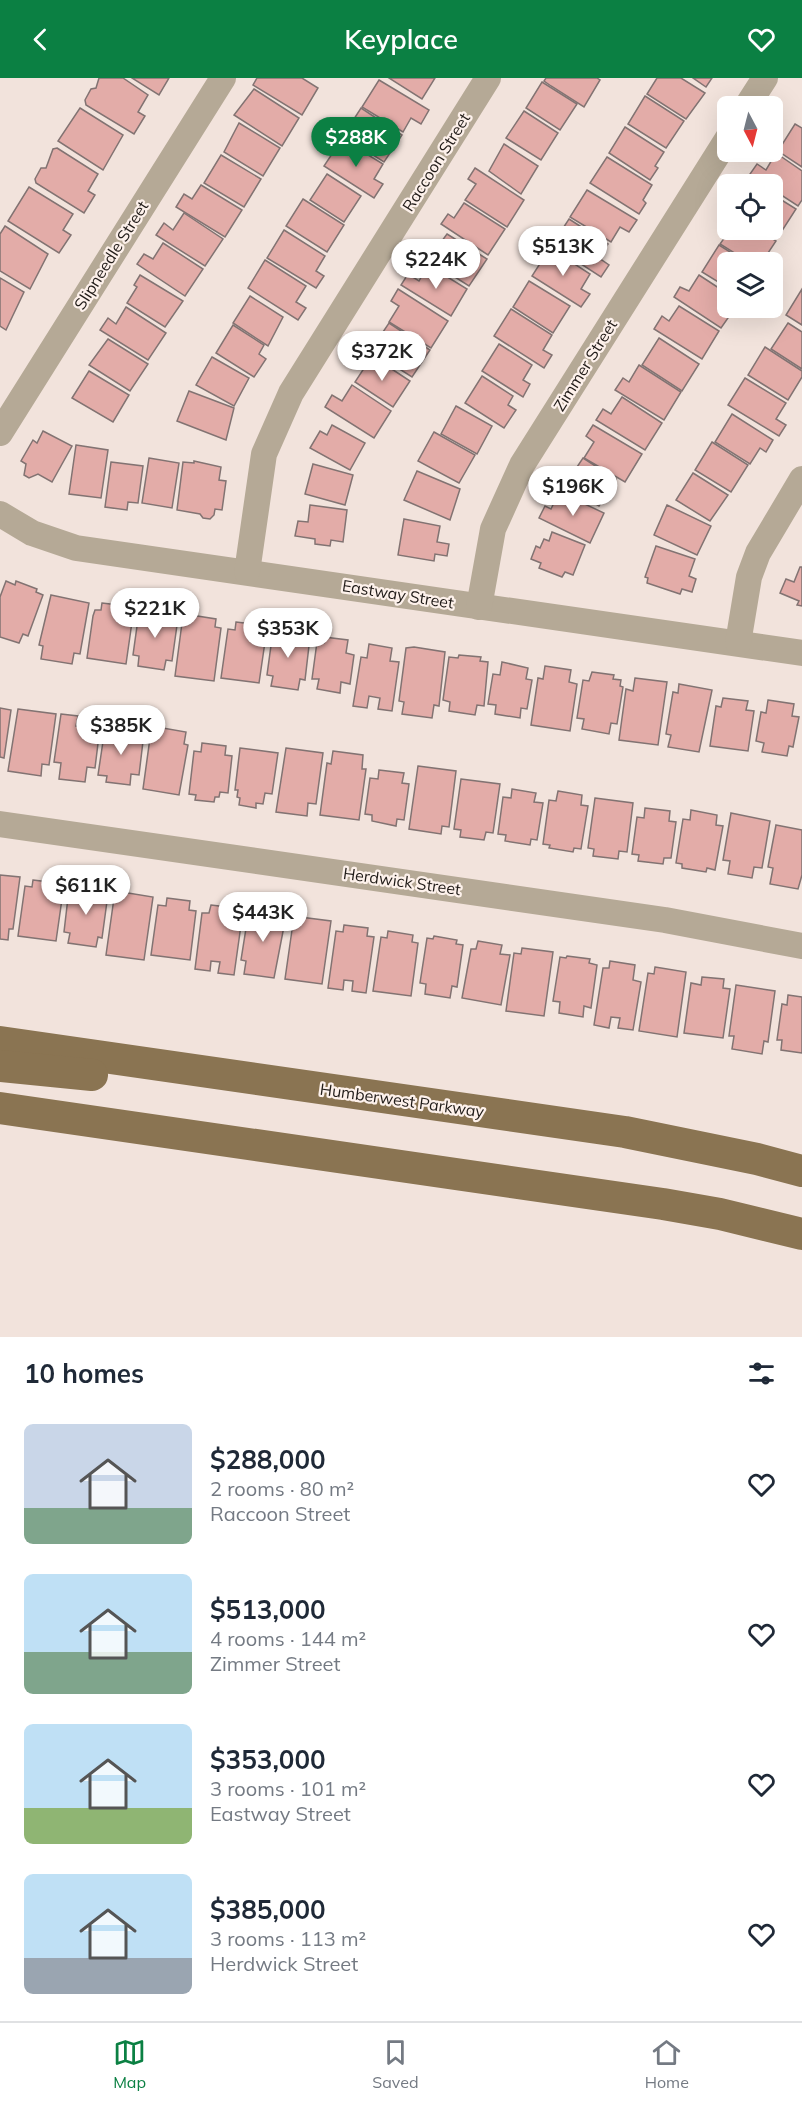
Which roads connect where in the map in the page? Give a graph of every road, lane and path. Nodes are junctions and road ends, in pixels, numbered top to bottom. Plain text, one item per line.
1 (223, 78) edge
2 (488, 78) edge
3 (765, 78) edge
4 (753, 96) edge
5 (717, 155) edge
6 (0, 433) edge
7 (802, 480) edge
8 (0, 514) edge
9 (247, 572) junction
10 (479, 607) junction
11 (738, 643) junction
12 (802, 653) edge
13 (0, 824) edge
14 (802, 946) edge
15 (0, 1042) edge
16 (0, 1066) edge
17 (272, 1081) junction
18 (0, 1108) edge
19 (802, 1171) edge
20 (802, 1234) edge

1 - 6 street, Slipneedle Street
2 - 9 street, Raccoon Street
3 - 4 street
5 - 10 street, Zimmer Street
7 - 11 street
8 - 9 street, Eastway Street
9 - 10 street, Eastway Street
10 - 11 street, Eastway Street
11 - 12 street, Eastway Street
13 - 14 street, Herdwick Street
15 - 17 main road, Humberwest Parkway
16 - 17 main road
17 - 19 main road, Humberwest Parkway
18 - 20 main road

